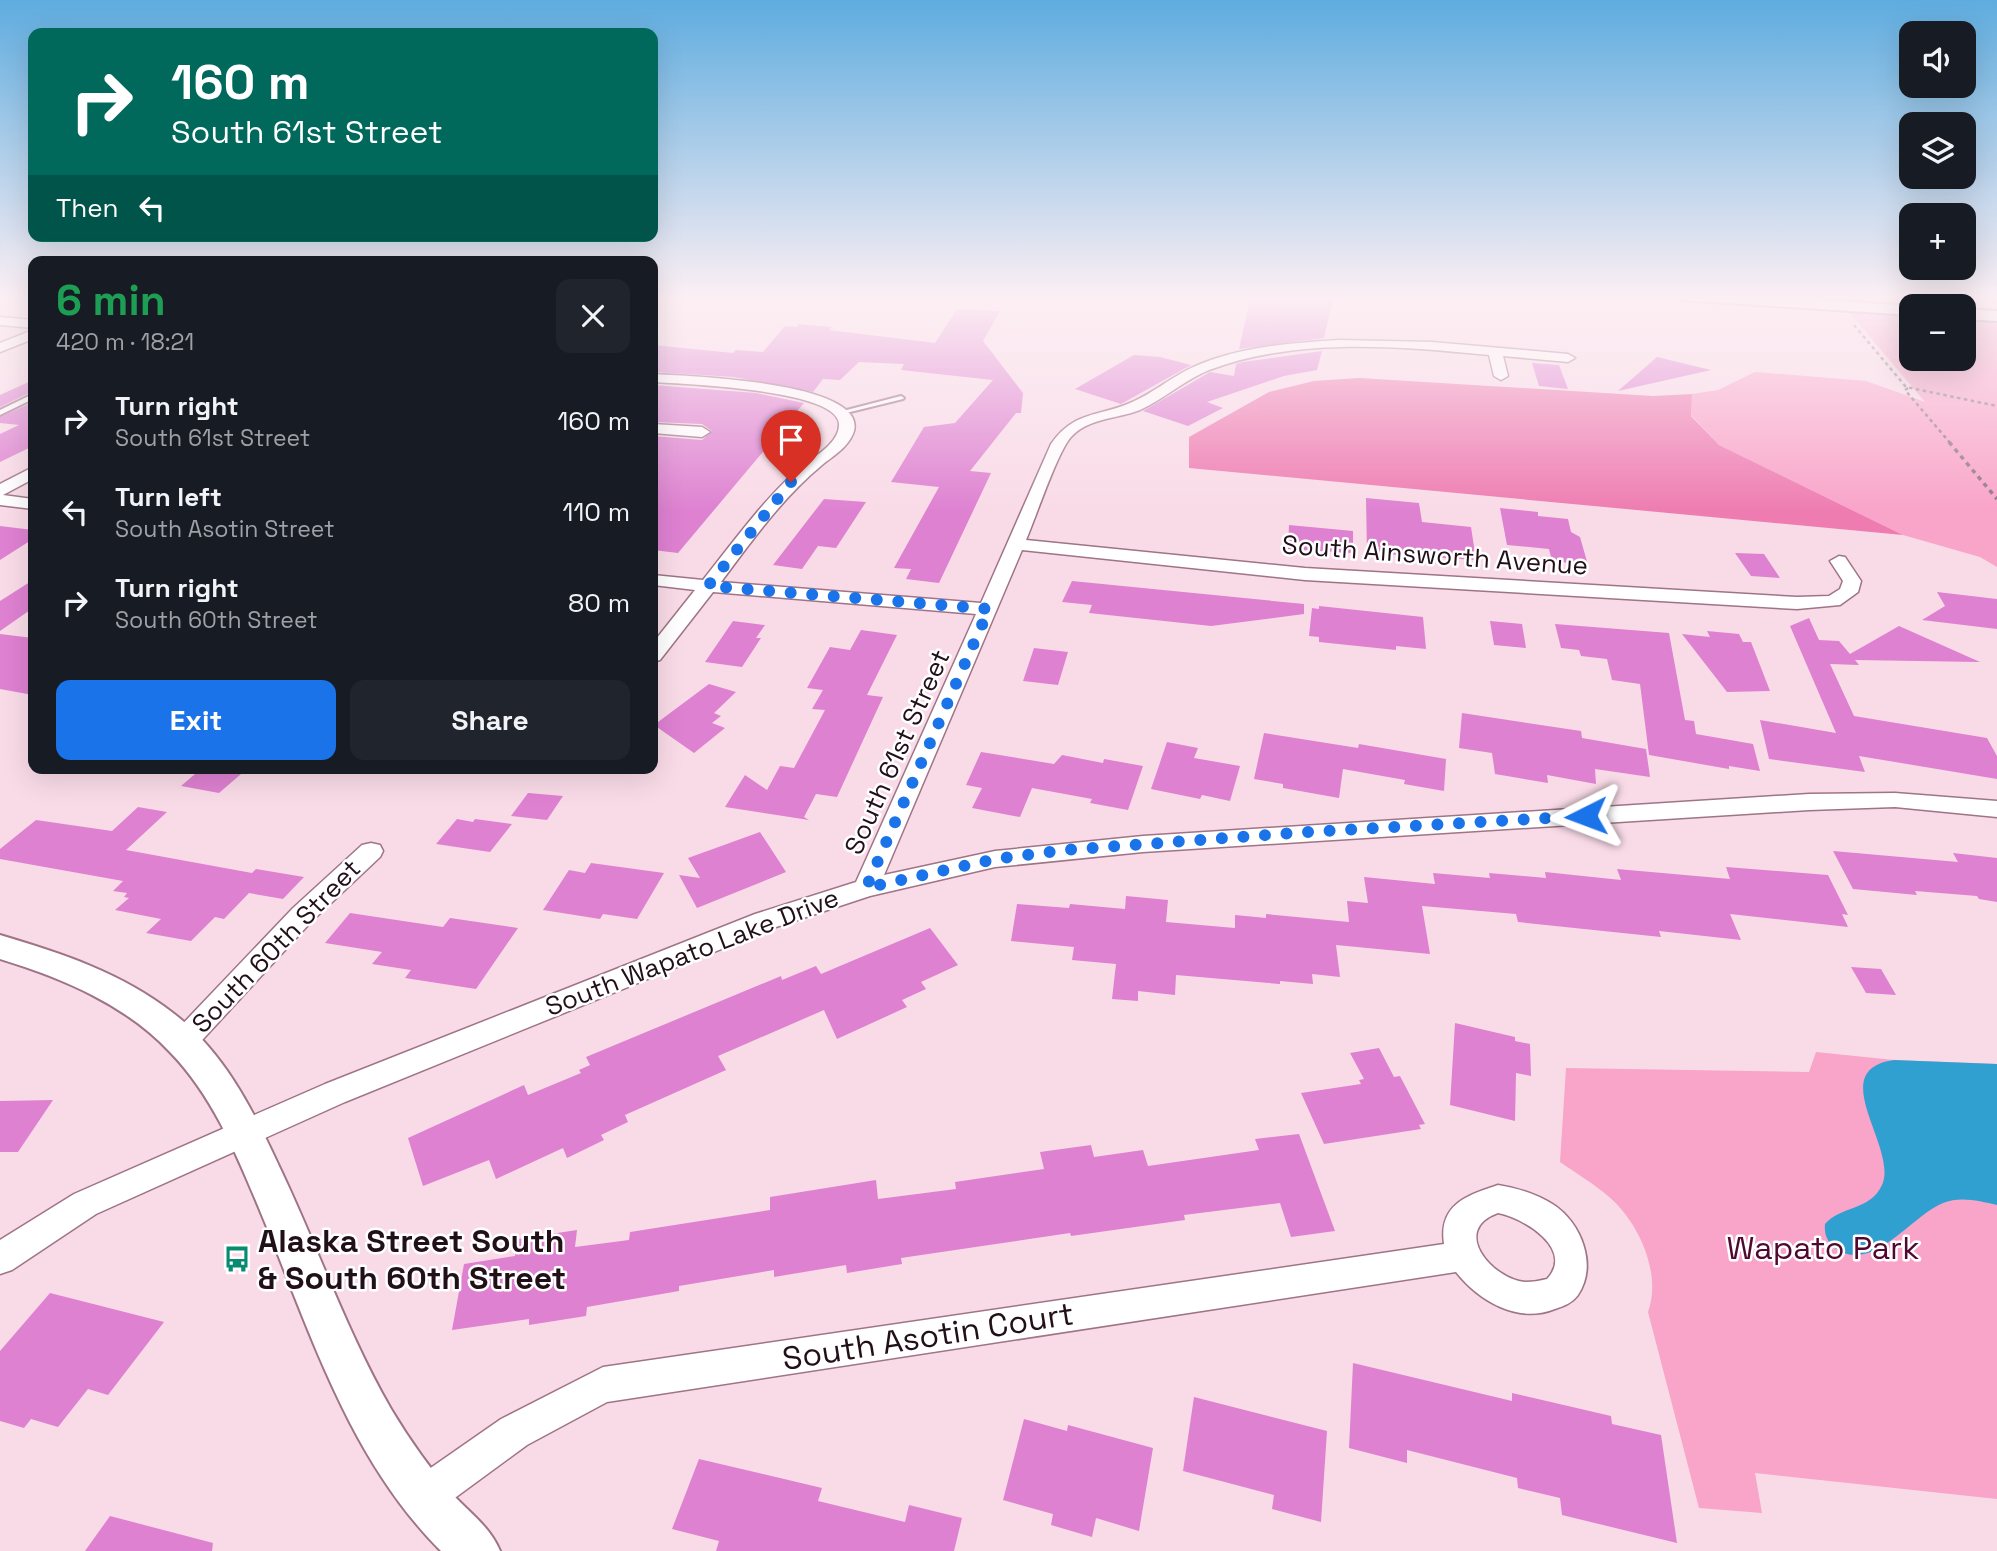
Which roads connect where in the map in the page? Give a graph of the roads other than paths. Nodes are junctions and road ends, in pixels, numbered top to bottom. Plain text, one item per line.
1 (1211, 367) edge
2 (1499, 367) edge
3 (1501, 376) dead end
4 (658, 379) edge
5 (28, 398) edge
6 (901, 398) dead end
7 (0, 412) edge
8 (842, 412) junction
9 (658, 428) edge
10 (702, 432) dead end
11 (28, 475) edge
12 (0, 491) edge
13 (0, 500) edge
14 (28, 503) edge
15 (1017, 544) junction
16 (1839, 561) dead end
17 (658, 581) edge
18 (708, 586) junction
19 (989, 609) junction
20 (658, 650) edge
21 (1997, 809) edge
22 (371, 850) dead end
23 (866, 888) junction
24 (0, 947) edge
25 (183, 1042) junction
26 (245, 1132) junction
27 (1463, 1256) dead end
28 (0, 1259) edge
29 (423, 1497) junction
30 (476, 1551) edge

1 - 15 street, South 61st Street
2 - 3 street
4 - 8 street
5 - 7 lane
6 - 8 lane
8 - 18 street
9 - 10 street
11 - 12 street
13 - 14 street
15 - 16 street, South Ainsworth Avenue
15 - 19 street, South 61st Street
17 - 18 street
18 - 19 street
18 - 20 street
19 - 23 street, South 61st Street
21 - 23 street, South Wapato Lake Drive
22 - 25 street, South 60th Street
23 - 26 street, South Wapato Lake Drive
24 - 25 street
25 - 26 street
26 - 28 street
26 - 29 street
27 - 29 street, South Asotin Court
29 - 30 street

